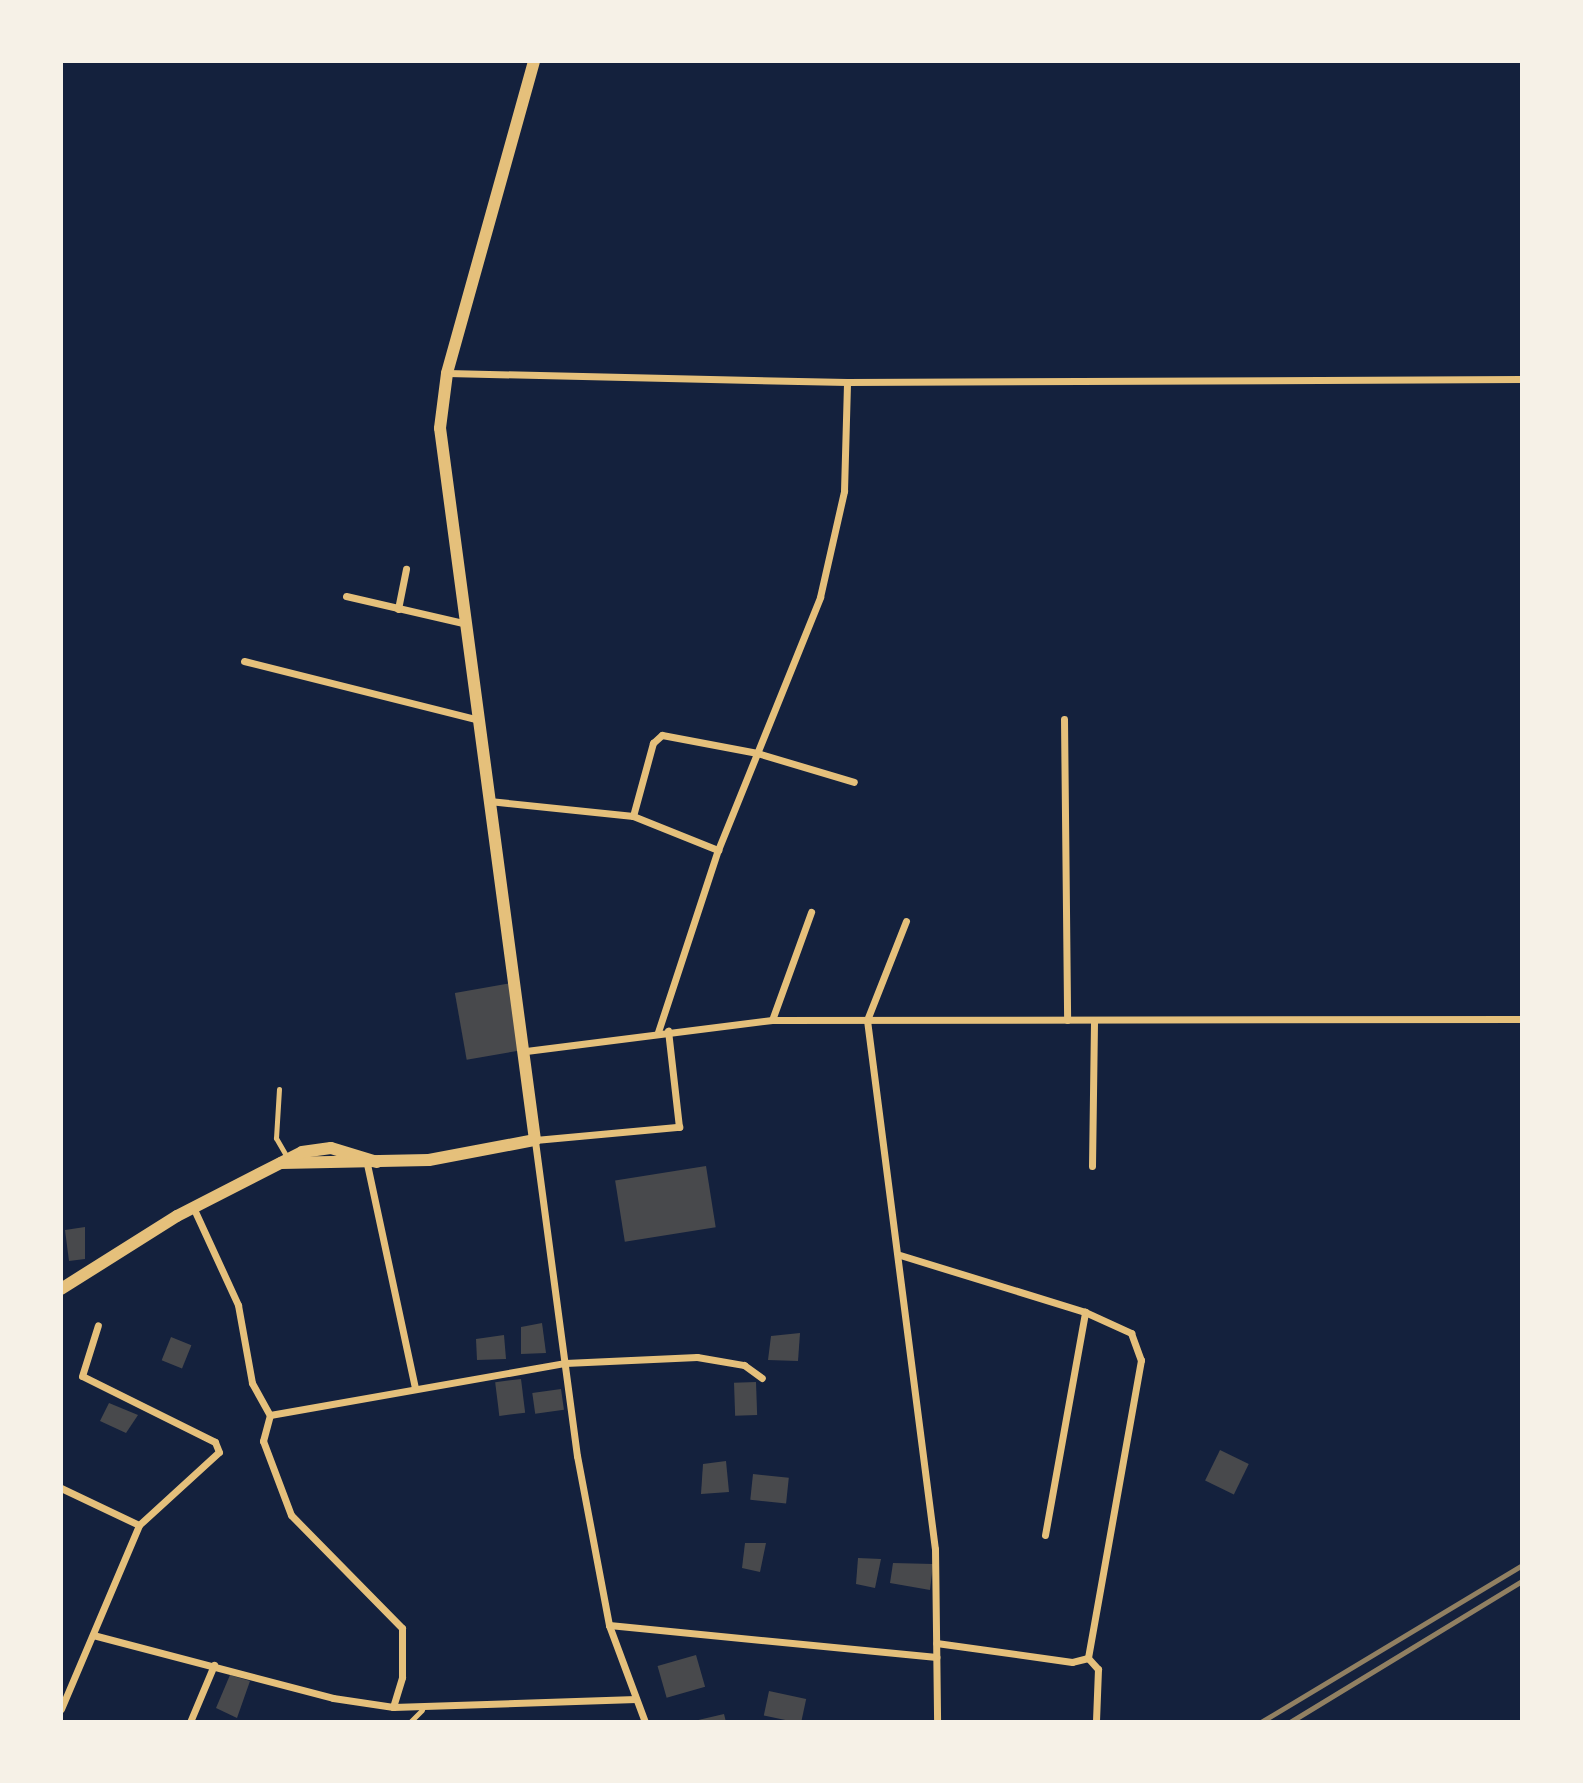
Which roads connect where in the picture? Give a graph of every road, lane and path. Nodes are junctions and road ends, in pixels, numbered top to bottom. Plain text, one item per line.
1 (534, 61) edge
2 (447, 373) junction
3 (1522, 379) edge
4 (847, 382) junction
5 (406, 569) dead end
6 (346, 596) dead end
7 (398, 609) junction
8 (463, 623) junction
9 (244, 661) dead end
10 (1064, 719) dead end
11 (479, 720) junction
12 (757, 753) junction
13 (854, 782) dead end
14 (488, 801) junction
15 (633, 816) junction
16 (718, 850) junction
17 (811, 912) dead end
18 (906, 921) dead end
19 (1522, 1019) edge
20 (772, 1020) junction
21 (867, 1020) junction
22 (1067, 1020) junction
23 (1094, 1020) junction
24 (668, 1031) junction
25 (658, 1032) junction
26 (526, 1051) junction
27 (279, 1089) dead end
28 (536, 1140) junction
29 (285, 1161) junction
30 (372, 1163) junction
31 (1092, 1166) dead end
32 (194, 1207) junction
33 (900, 1255) junction
34 (61, 1289) edge
35 (1084, 1312) junction
36 (98, 1325) dead end
37 (565, 1363) junction
38 (762, 1378) dead end
39 (415, 1387) junction
40 (270, 1415) junction
41 (61, 1488) edge
42 (139, 1525) junction
43 (1045, 1535) dead end
44 (609, 1625) junction
45 (93, 1635) junction
46 (936, 1643) junction
47 (936, 1657) junction
48 (1088, 1658) junction
49 (214, 1665) junction
50 (636, 1699) junction
51 (393, 1707) junction
52 (61, 1709) edge
53 (422, 1710) junction
54 (190, 1722) edge
55 (410, 1722) edge
56 (645, 1722) edge
57 (937, 1722) edge
58 (1096, 1722) edge

1 - 2 street
2 - 4 street
2 - 8 street
3 - 4 street
4 - 12 street
5 - 7 street
6 - 7 street
7 - 8 street
8 - 11 street
9 - 11 street
10 - 22 street
11 - 14 street
12 - 13 street
12 - 15 street
12 - 16 street
14 - 15 street
14 - 26 street
15 - 16 street
16 - 25 street
17 - 20 street
18 - 21 street
19 - 23 street
20 - 21 street
20 - 24 street
21 - 22 street
21 - 33 street
22 - 23 street
23 - 31 street
24 - 25 street
24 - 28 street
25 - 26 street
26 - 28 street
27 - 29 lane
28 - 30 street
28 - 37 street
29 - 30 street
29 - 32 street
30 - 39 street
32 - 34 street
32 - 40 street
33 - 35 street
33 - 46 street
35 - 43 street
35 - 48 street
36 - 42 street
37 - 38 street
37 - 39 street
37 - 44 street
39 - 40 street
40 - 51 street
41 - 42 street
42 - 45 street
44 - 47 street
44 - 50 street
45 - 49 street
45 - 52 street
46 - 47 street
46 - 48 street
47 - 57 street
48 - 58 street
49 - 51 street
49 - 54 street
50 - 53 street
50 - 56 street
51 - 53 street
53 - 55 lane

